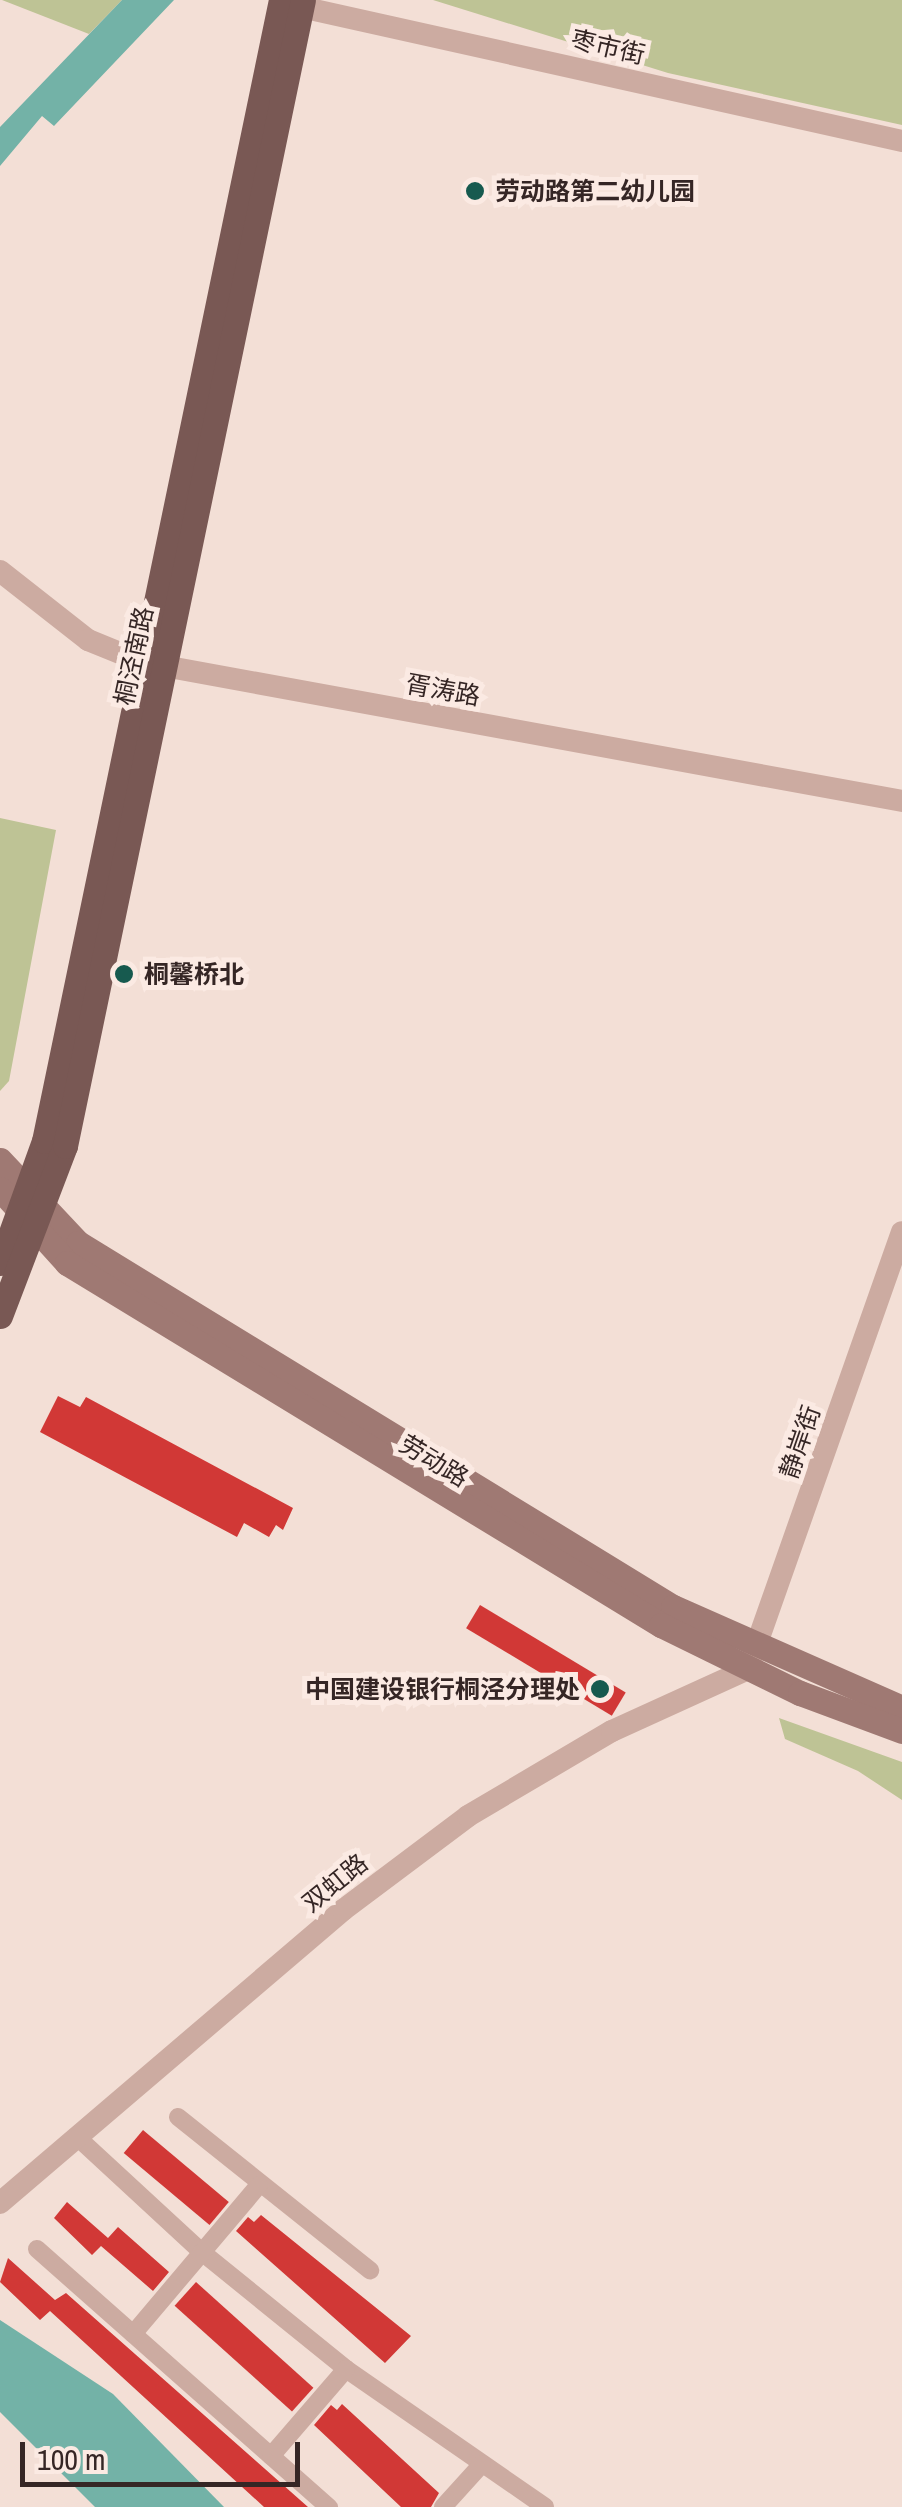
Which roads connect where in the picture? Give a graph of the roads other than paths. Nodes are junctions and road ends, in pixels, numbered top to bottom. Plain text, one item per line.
1 (295, 2) edge
2 (902, 141) edge
3 (0, 572) edge
4 (152, 664) junction
5 (902, 801) edge
6 (0, 1160) edge
7 (0, 1188) edge
8 (33, 1210) junction
9 (902, 1232) edge
10 (0, 1263) edge
11 (0, 1316) edge
12 (753, 1659) junction
13 (902, 1708) edge
14 (902, 1731) edge
15 (178, 2116) dead end
16 (76, 2136) junction
17 (259, 2185) junction
18 (0, 2203) edge
19 (37, 2249) dead end
20 (203, 2253) junction
21 (370, 2270) dead end
22 (133, 2334) junction
23 (346, 2369) junction
24 (271, 2456) junction
25 (482, 2464) junction
26 (329, 2507) edge
27 (444, 2507) edge
28 (545, 2507) edge

1 - 2 street, 枣市街
1 - 4 main road, 桐泾南路
3 - 4 street, 胥涛路
4 - 5 street, 胥涛路
4 - 8 main road, 桐泾南路
6 - 8 main road, 劳动路
7 - 8 main road, 劳动路
8 - 10 main road, 桐泾南路
8 - 11 main road, 桐泾南路
8 - 12 main road, 劳动路
9 - 12 street, 静岸街
12 - 13 main road, 劳动路
12 - 14 main road, 劳动路
12 - 16 street, 双虹路
15 - 17 street
16 - 18 street, 双虹路
16 - 20 street
17 - 20 street
17 - 21 street
19 - 22 street
20 - 22 street
20 - 23 street
22 - 24 street
23 - 24 street
23 - 25 street
24 - 26 street
25 - 27 street
25 - 28 street

